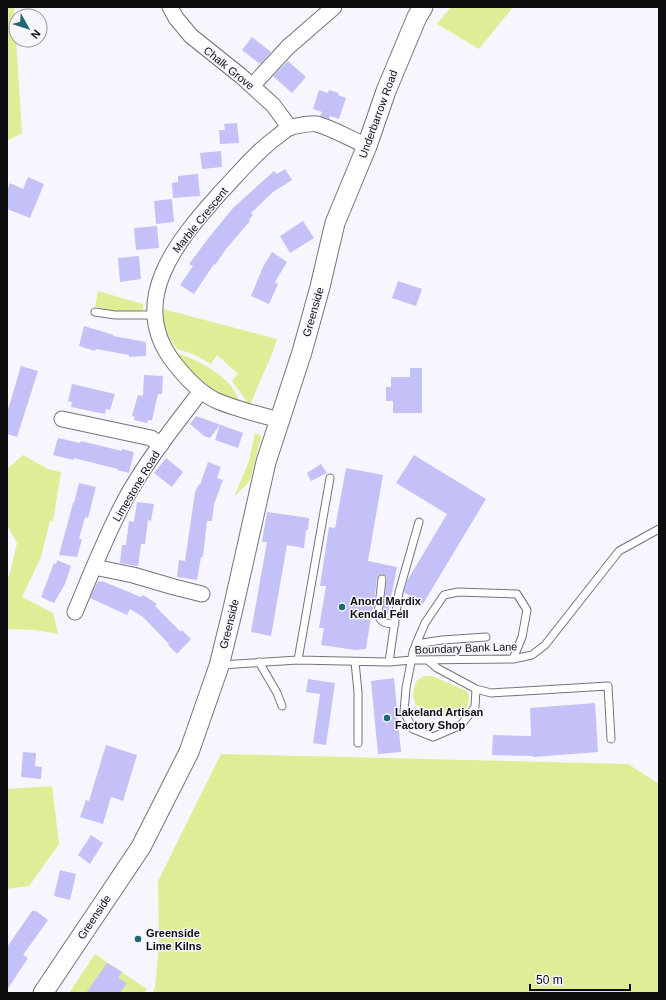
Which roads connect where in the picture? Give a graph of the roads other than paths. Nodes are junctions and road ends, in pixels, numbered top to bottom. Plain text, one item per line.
1 (170, 7) edge
2 (334, 7) edge
3 (423, 7) edge
4 (252, 86) junction
5 (290, 128) junction
6 (367, 146) junction
7 (335, 223) joint
8 (95, 312) dead end
9 (155, 315) junction
10 (201, 391) junction
11 (62, 419) dead end
12 (279, 420) junction
13 (161, 445) junction
14 (330, 478) dead end
15 (419, 522) dead end
16 (659, 529) edge
17 (94, 567) junction
18 (382, 579) dead end
19 (202, 594) dead end
20 (75, 612) dead end
21 (395, 624) junction
22 (486, 637) dead end
23 (416, 644) junction
24 (513, 659) junction
25 (298, 660) junction
26 (412, 660) junction
27 (429, 661) junction
28 (259, 662) junction
29 (356, 662) junction
30 (390, 662) junction
31 (218, 666) junction
32 (476, 689) junction
33 (282, 706) dead end
34 (611, 739) dead end
35 (358, 743) dead end
36 (43, 993) edge

1 - 4 street, Chalk Grove
2 - 4 street
3 - 6 street, Underbarrow Road
4 - 5 street, Chalk Grove
5 - 6 street, Marble Crescent
5 - 9 street, Marble Crescent
6 - 7 street, Underbarrow Road
7 - 12 street, Greenside
8 - 9 lane
9 - 10 street, Marble Crescent
10 - 12 street, Marble Crescent
10 - 13 street, Limestone Road
11 - 13 street
12 - 31 street, Greenside
13 - 17 street, Limestone Road
14 - 25 lane
15 - 21 lane
16 - 24 lane, Boundary Bank Lane
17 - 19 street
17 - 20 street, Limestone Road
18 - 21 lane
21 - 30 lane
22 - 23 lane
23 - 24 lane
23 - 26 lane
24 - 27 lane, Boundary Bank Lane
25 - 28 lane, Boundary Bank Lane
25 - 29 lane, Boundary Bank Lane
26 - 27 lane, Boundary Bank Lane
26 - 30 lane, Boundary Bank Lane
26 - 32 lane
27 - 32 lane
28 - 31 lane, Boundary Bank Lane
28 - 33 lane
29 - 30 lane, Boundary Bank Lane
29 - 35 lane
31 - 36 street, Greenside
32 - 34 lane

